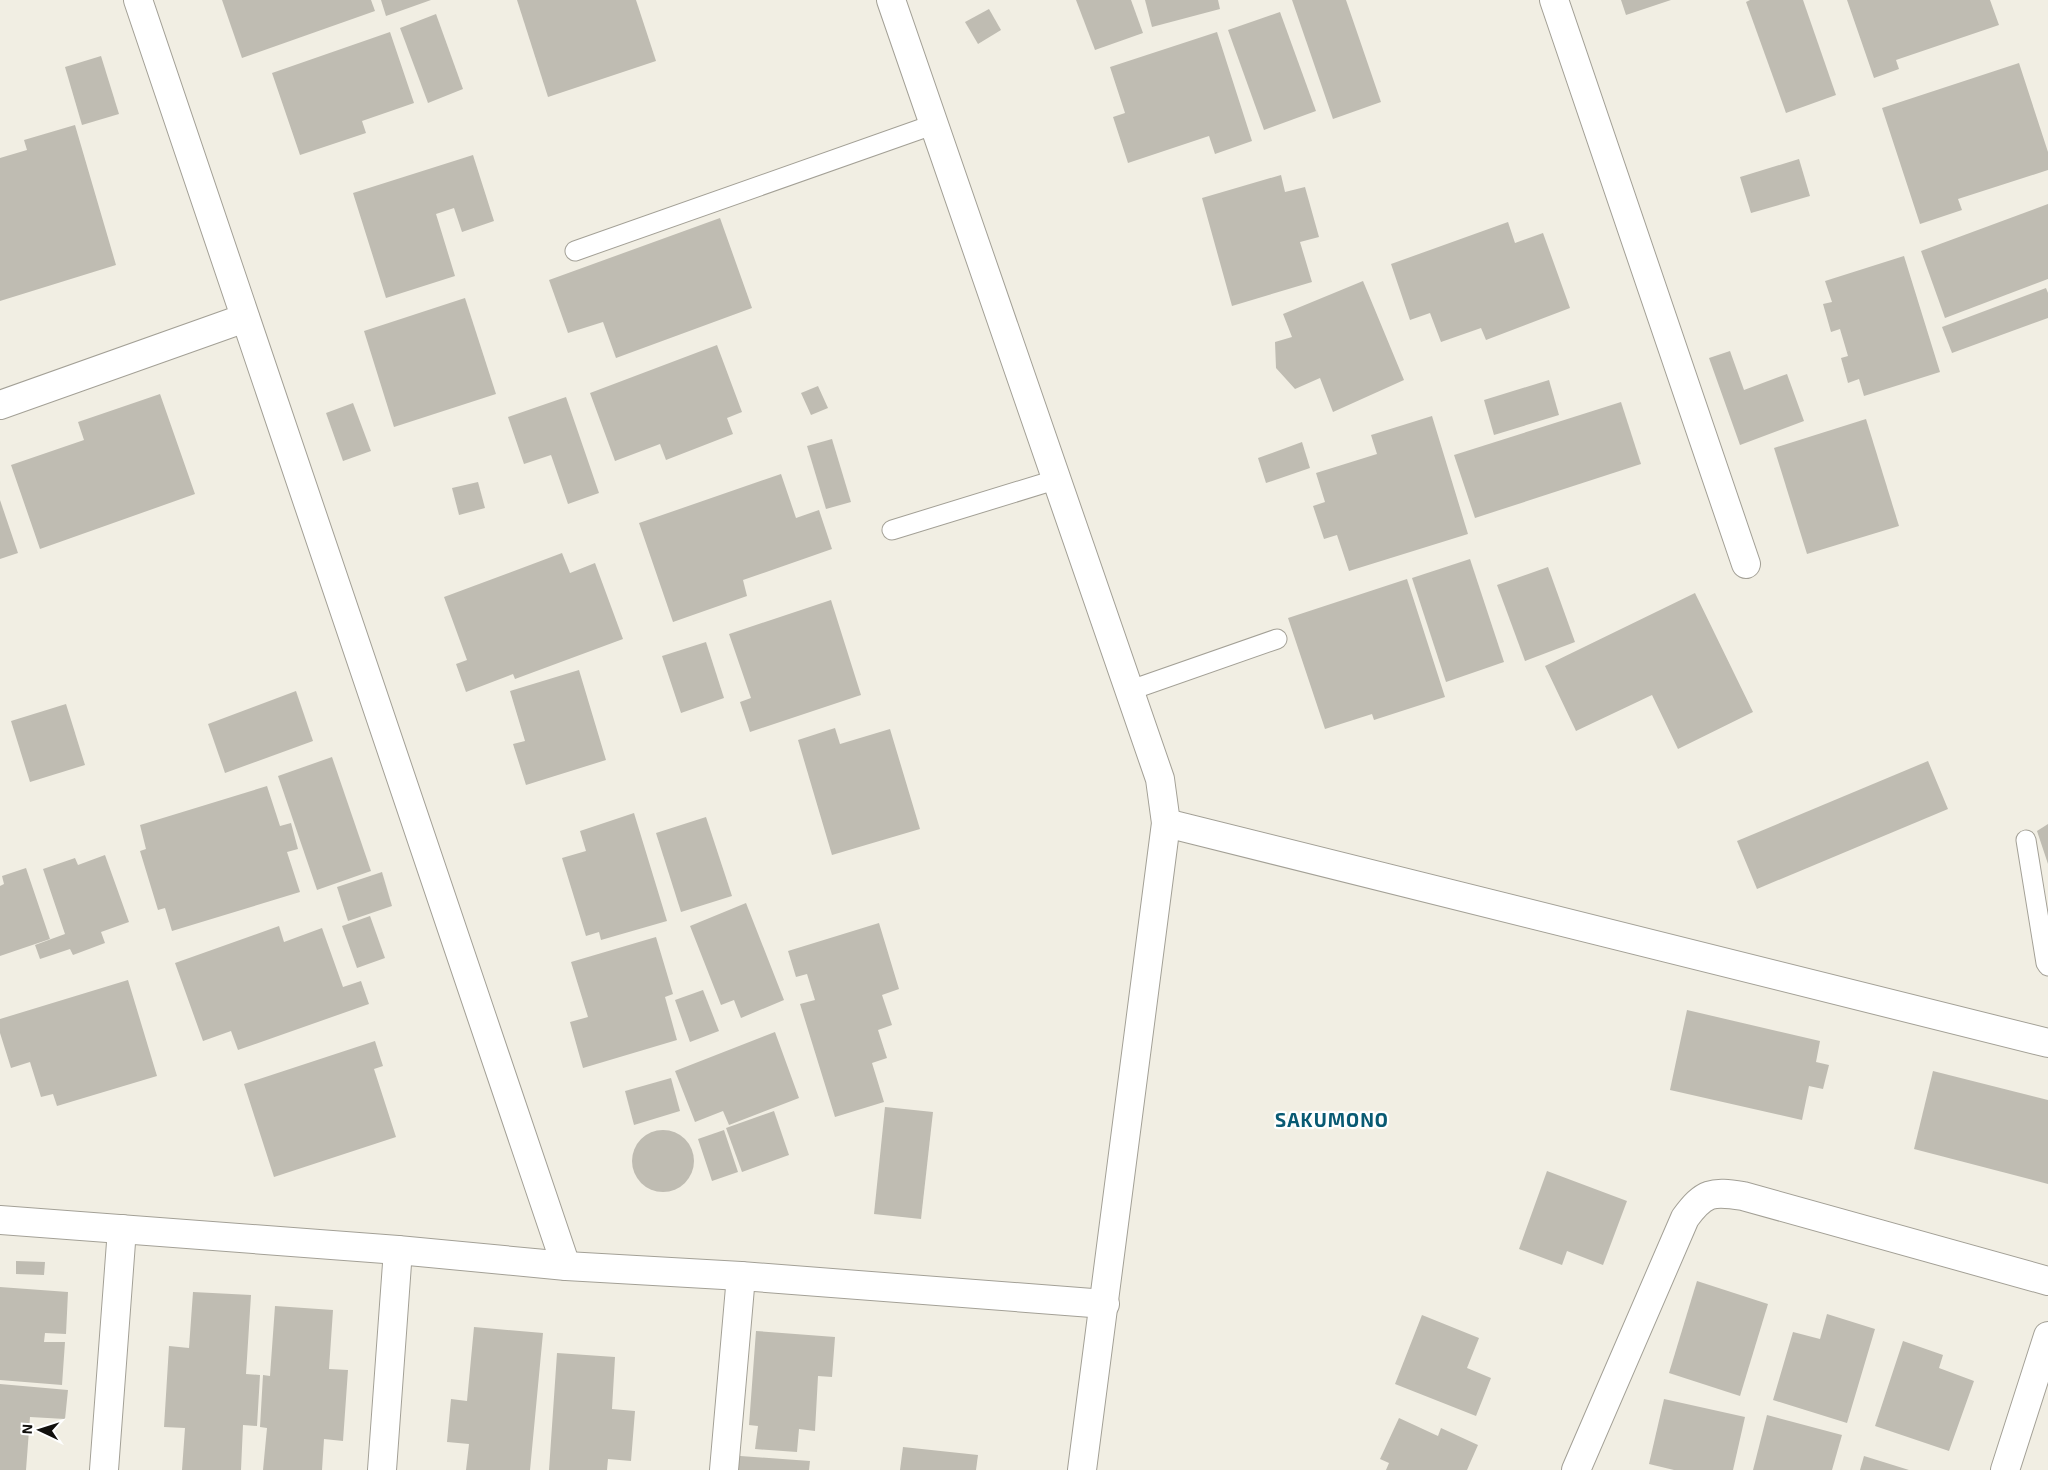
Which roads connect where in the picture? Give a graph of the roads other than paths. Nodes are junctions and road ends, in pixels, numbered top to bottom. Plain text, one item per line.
1 (138, 0) edge
2 (891, 0) edge
3 (1554, 0) edge
4 (935, 124) junction
5 (576, 251) dead end
6 (245, 318) junction
7 (0, 405) edge
8 (1058, 479) junction
9 (892, 530) dead end
10 (1746, 564) dead end
11 (1277, 639) dead end
12 (1131, 690) junction
13 (1166, 823) junction
14 (2026, 840) dead end
15 (2048, 966) edge
16 (2048, 1043) edge
17 (0, 1220) edge
18 (122, 1229) junction
19 (398, 1250) junction
20 (566, 1266) junction
21 (741, 1276) junction
22 (2048, 1281) edge
23 (1105, 1304) junction
24 (2048, 1336) edge
25 (104, 1470) edge
26 (382, 1470) edge
27 (724, 1470) edge
28 (1082, 1470) edge
29 (1576, 1470) edge
30 (2005, 1470) edge

1 - 6 street
2 - 4 street
3 - 10 street
4 - 5 lane
4 - 8 street
6 - 7 street
6 - 20 street
8 - 9 lane
8 - 12 street
11 - 12 lane
12 - 13 street
13 - 16 street
13 - 23 street
14 - 15 lane
17 - 18 street
18 - 19 street
18 - 25 street
19 - 20 street
19 - 26 street
20 - 21 street
21 - 23 street
21 - 27 street
22 - 29 street
23 - 28 street
24 - 30 street

